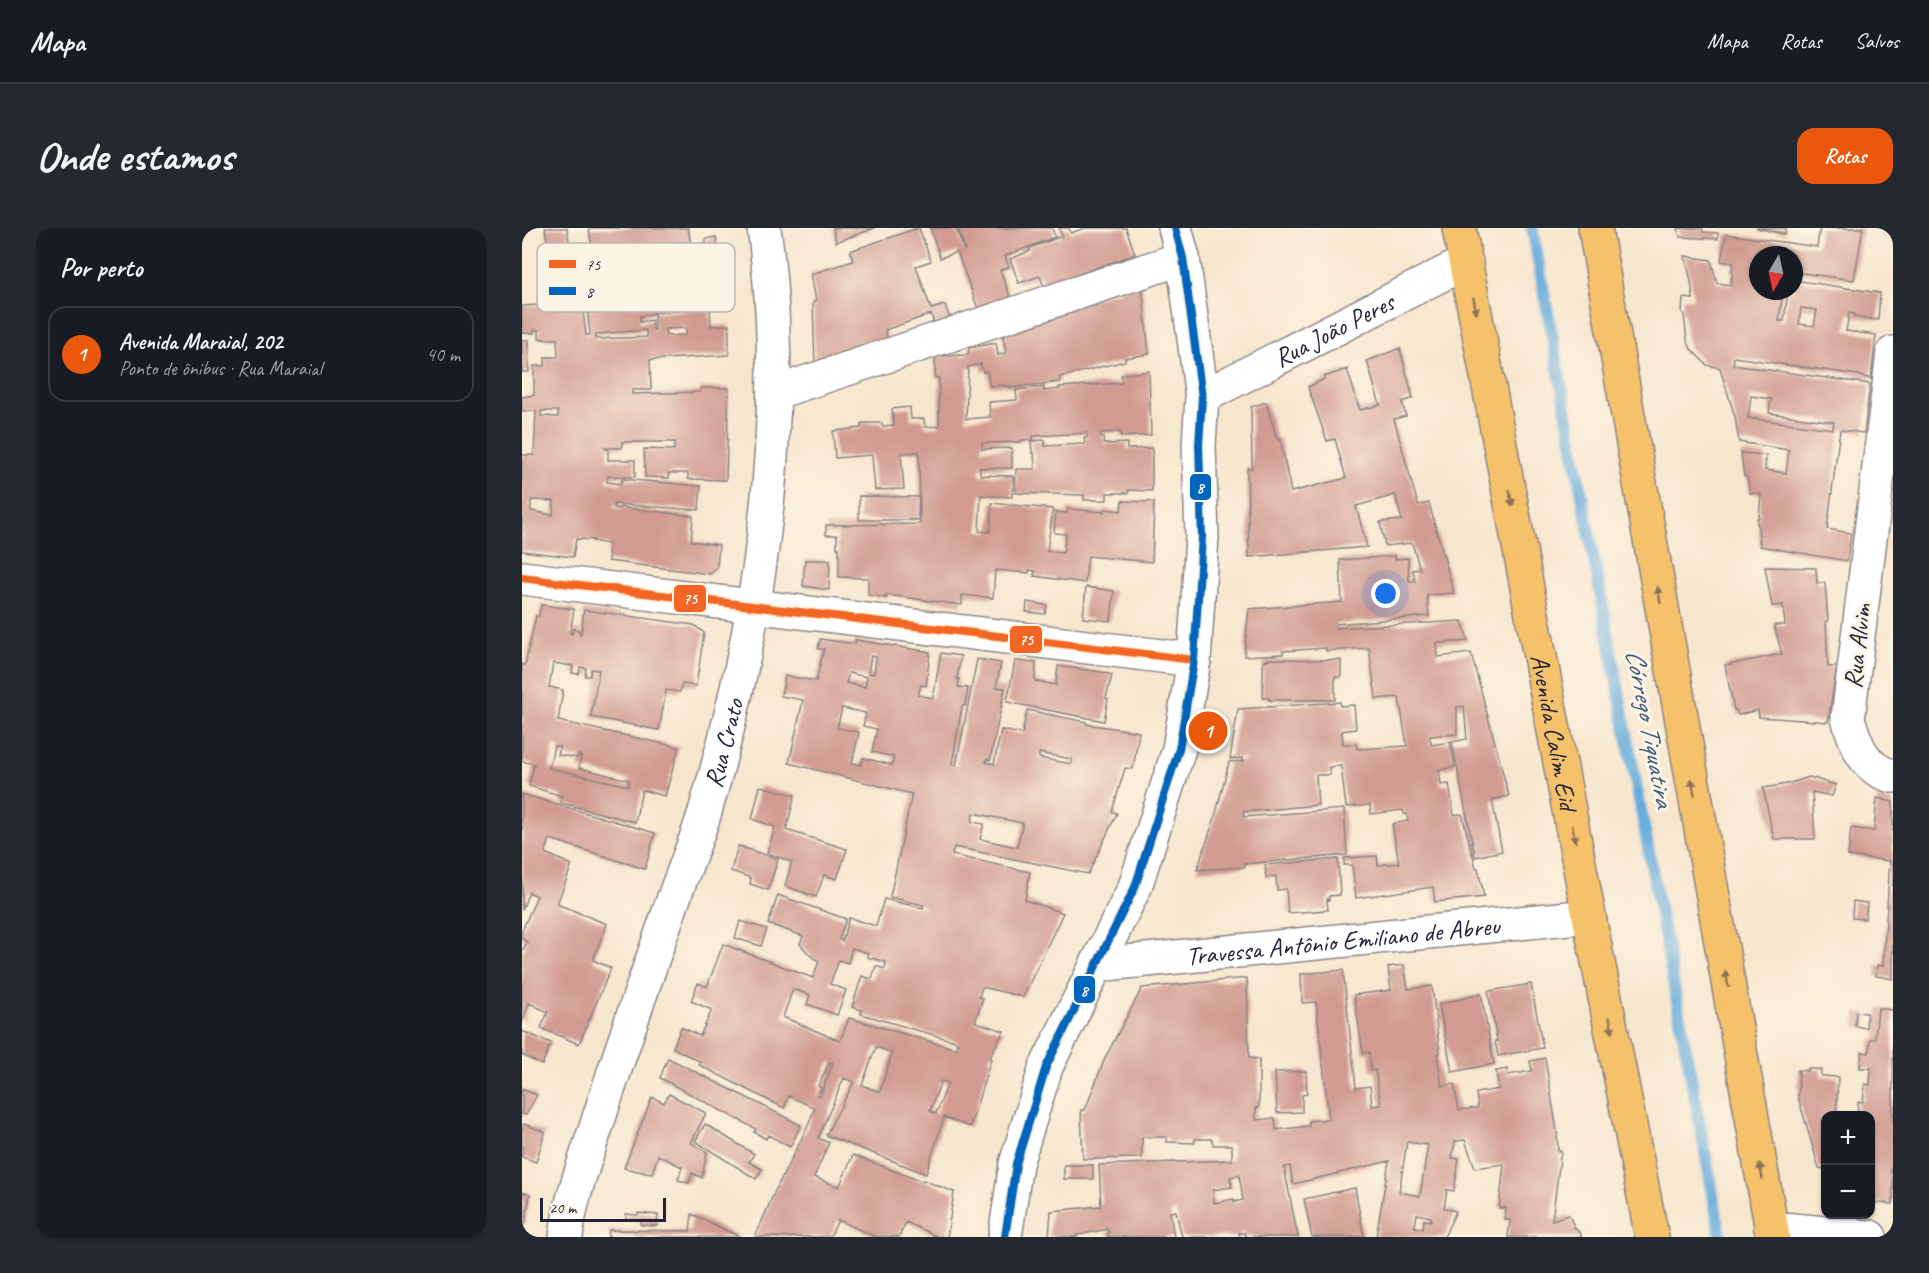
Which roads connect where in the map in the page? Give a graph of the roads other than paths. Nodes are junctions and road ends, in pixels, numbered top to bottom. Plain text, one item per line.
1 (764, 228) edge
2 (1459, 228) edge
3 (1594, 228) edge
4 (1179, 243) edge
5 (1467, 262) junction
6 (1893, 353) edge
7 (774, 393) junction
8 (1202, 397) junction
9 (522, 578) edge
10 (754, 607) junction
11 (1194, 660) junction
12 (1893, 776) edge
13 (1589, 916) junction
14 (1096, 965) junction
15 (1772, 1233) edge
16 (566, 1237) edge
17 (1005, 1237) edge
18 (1652, 1237) edge
19 (1870, 1237) edge

1 - 7 street, Rua Crato
2 - 5 main road, Avenida Calim Eid
15 -> 3 main road
4 - 7 street
4 - 8 street
5 - 8 street, Rua João Peres
5 -> 13 main road, Avenida Calim Eid
6 - 12 street, Rua Alvim
7 - 10 street, Rua Crato
8 - 11 street
9 - 10 street
10 - 11 street
10 - 16 street, Rua Crato
11 - 14 street
13 - 14 street, Travessa Antônio Emiliano de Abreu
13 -> 18 main road, Avenida Calim Eid
14 - 17 street
15 - 19 street

